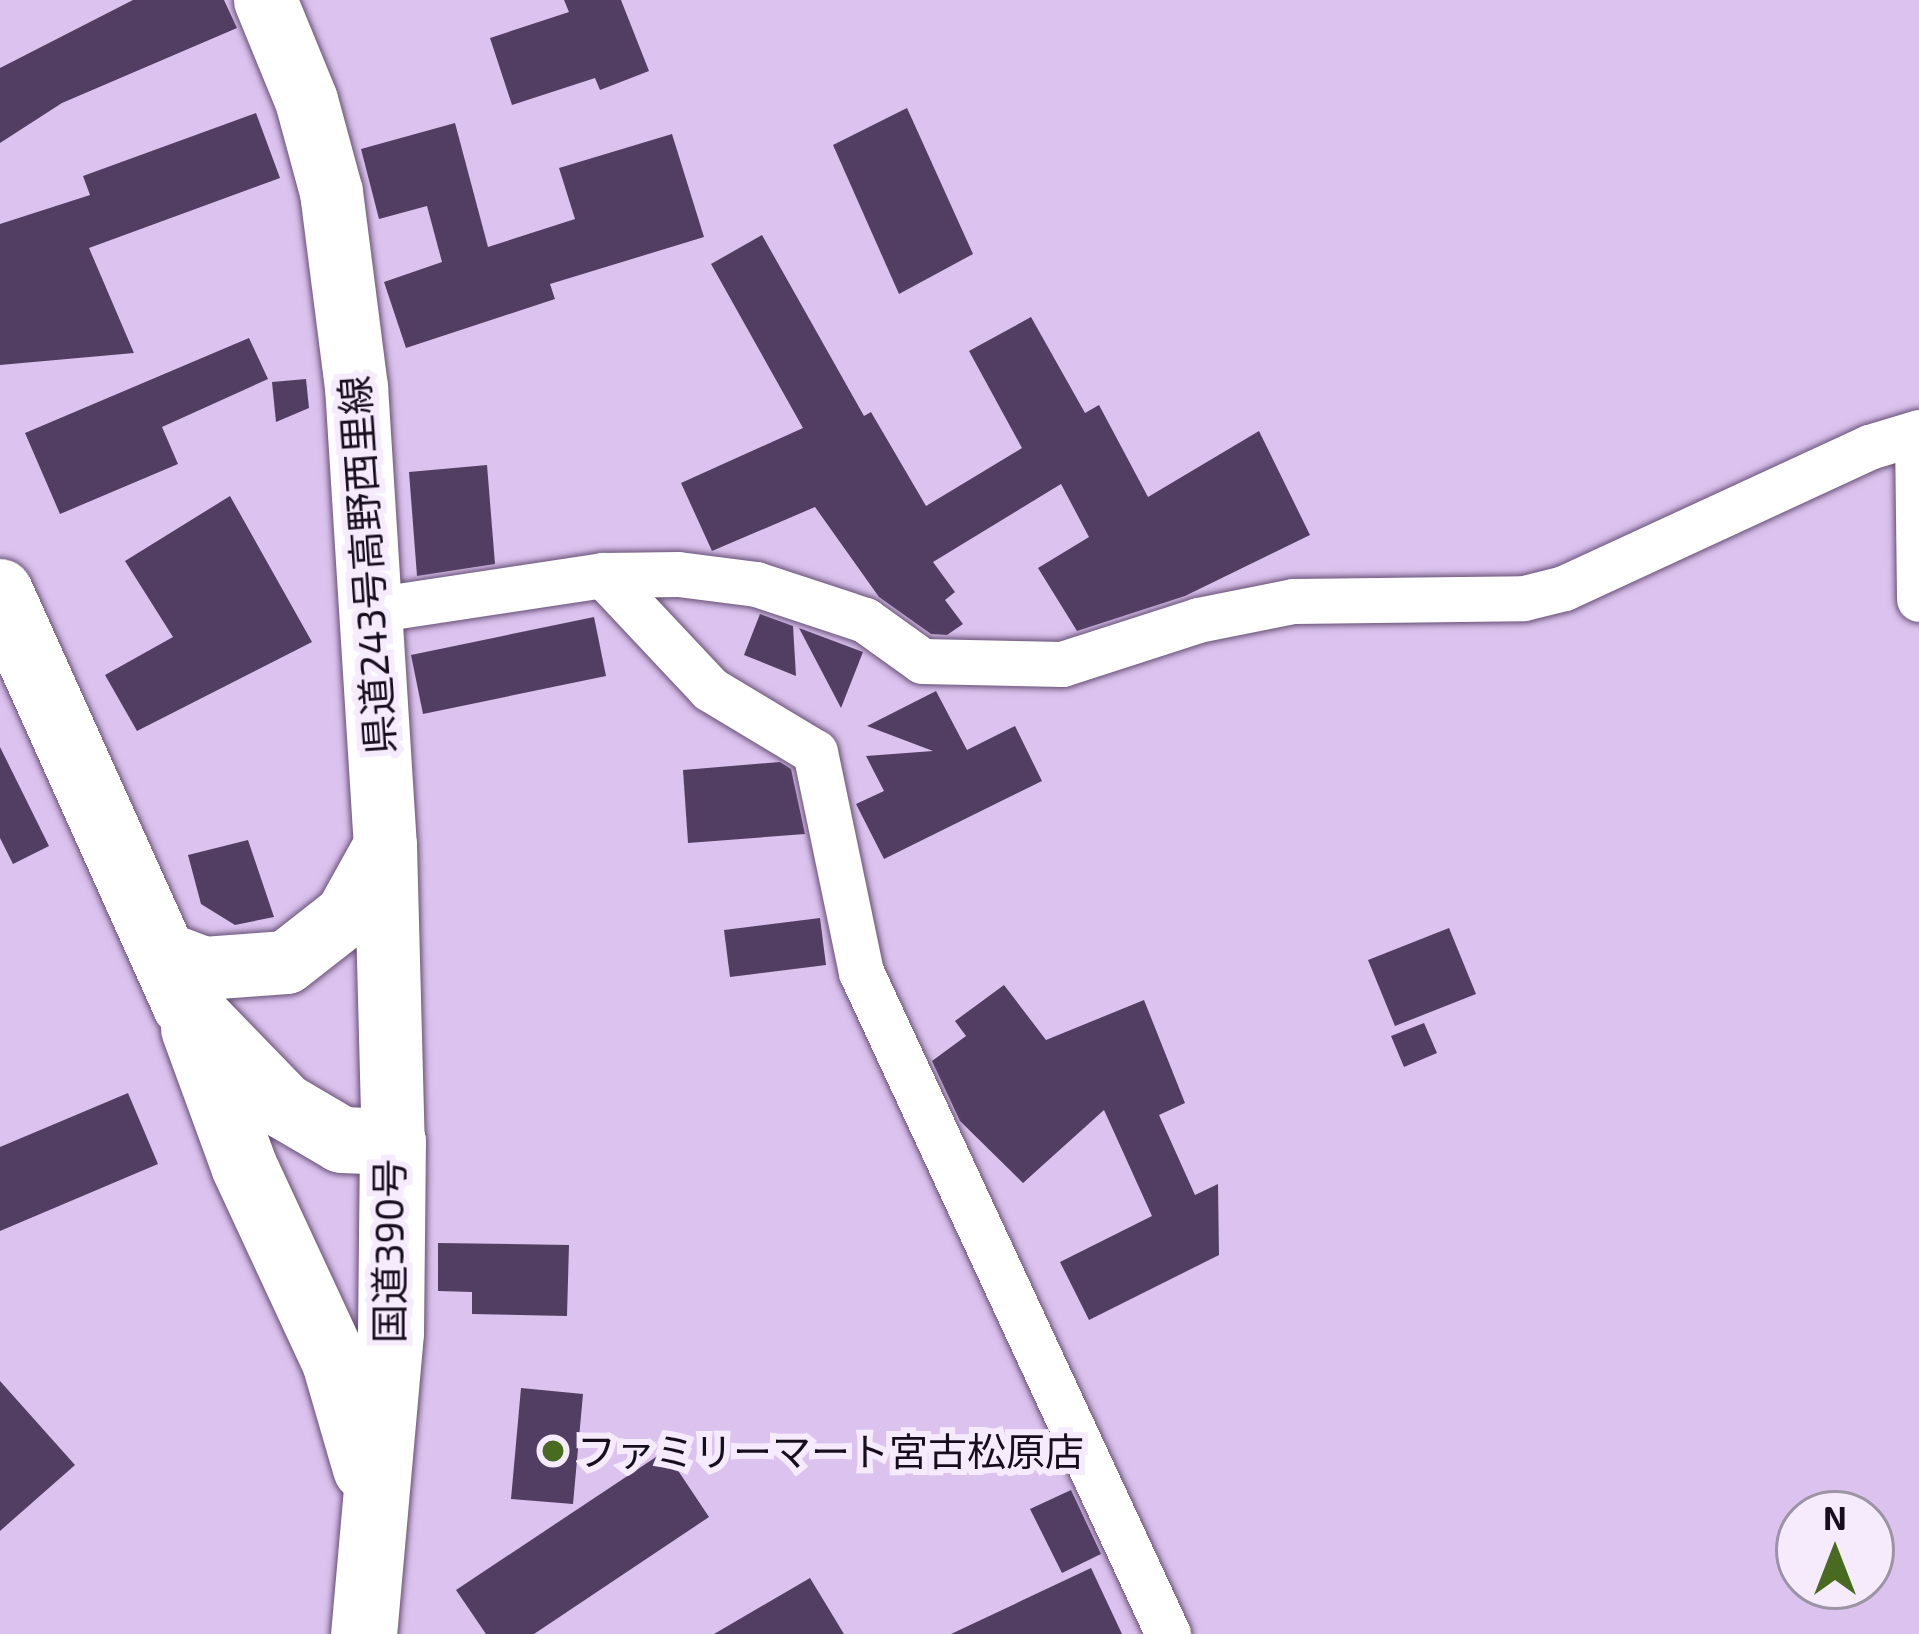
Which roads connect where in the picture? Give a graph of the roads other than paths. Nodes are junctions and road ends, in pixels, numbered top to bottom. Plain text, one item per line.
1 (265, 0) edge
2 (1918, 432) edge
3 (603, 575) junction
4 (0, 592) edge
5 (1919, 599) edge
6 (372, 610) junction
7 (385, 844) junction
8 (175, 978) junction
9 (393, 1142) junction
10 (379, 1518) junction
11 (364, 1634) edge
12 (1168, 1634) edge

1 - 6 main road, 県道243号高野西里線
2 - 3 street
2 - 5 street
3 - 6 street
3 - 12 street
4 - 8 highway, 国道390号
6 - 7 main road, 県道243号高野西里線
7 - 8 main road
7 - 9 main road, 県道243号高野西里線
8 - 9 highway, 国道390号
8 - 10 highway
9 - 10 highway, 国道390号
10 - 11 highway, 国道390号

